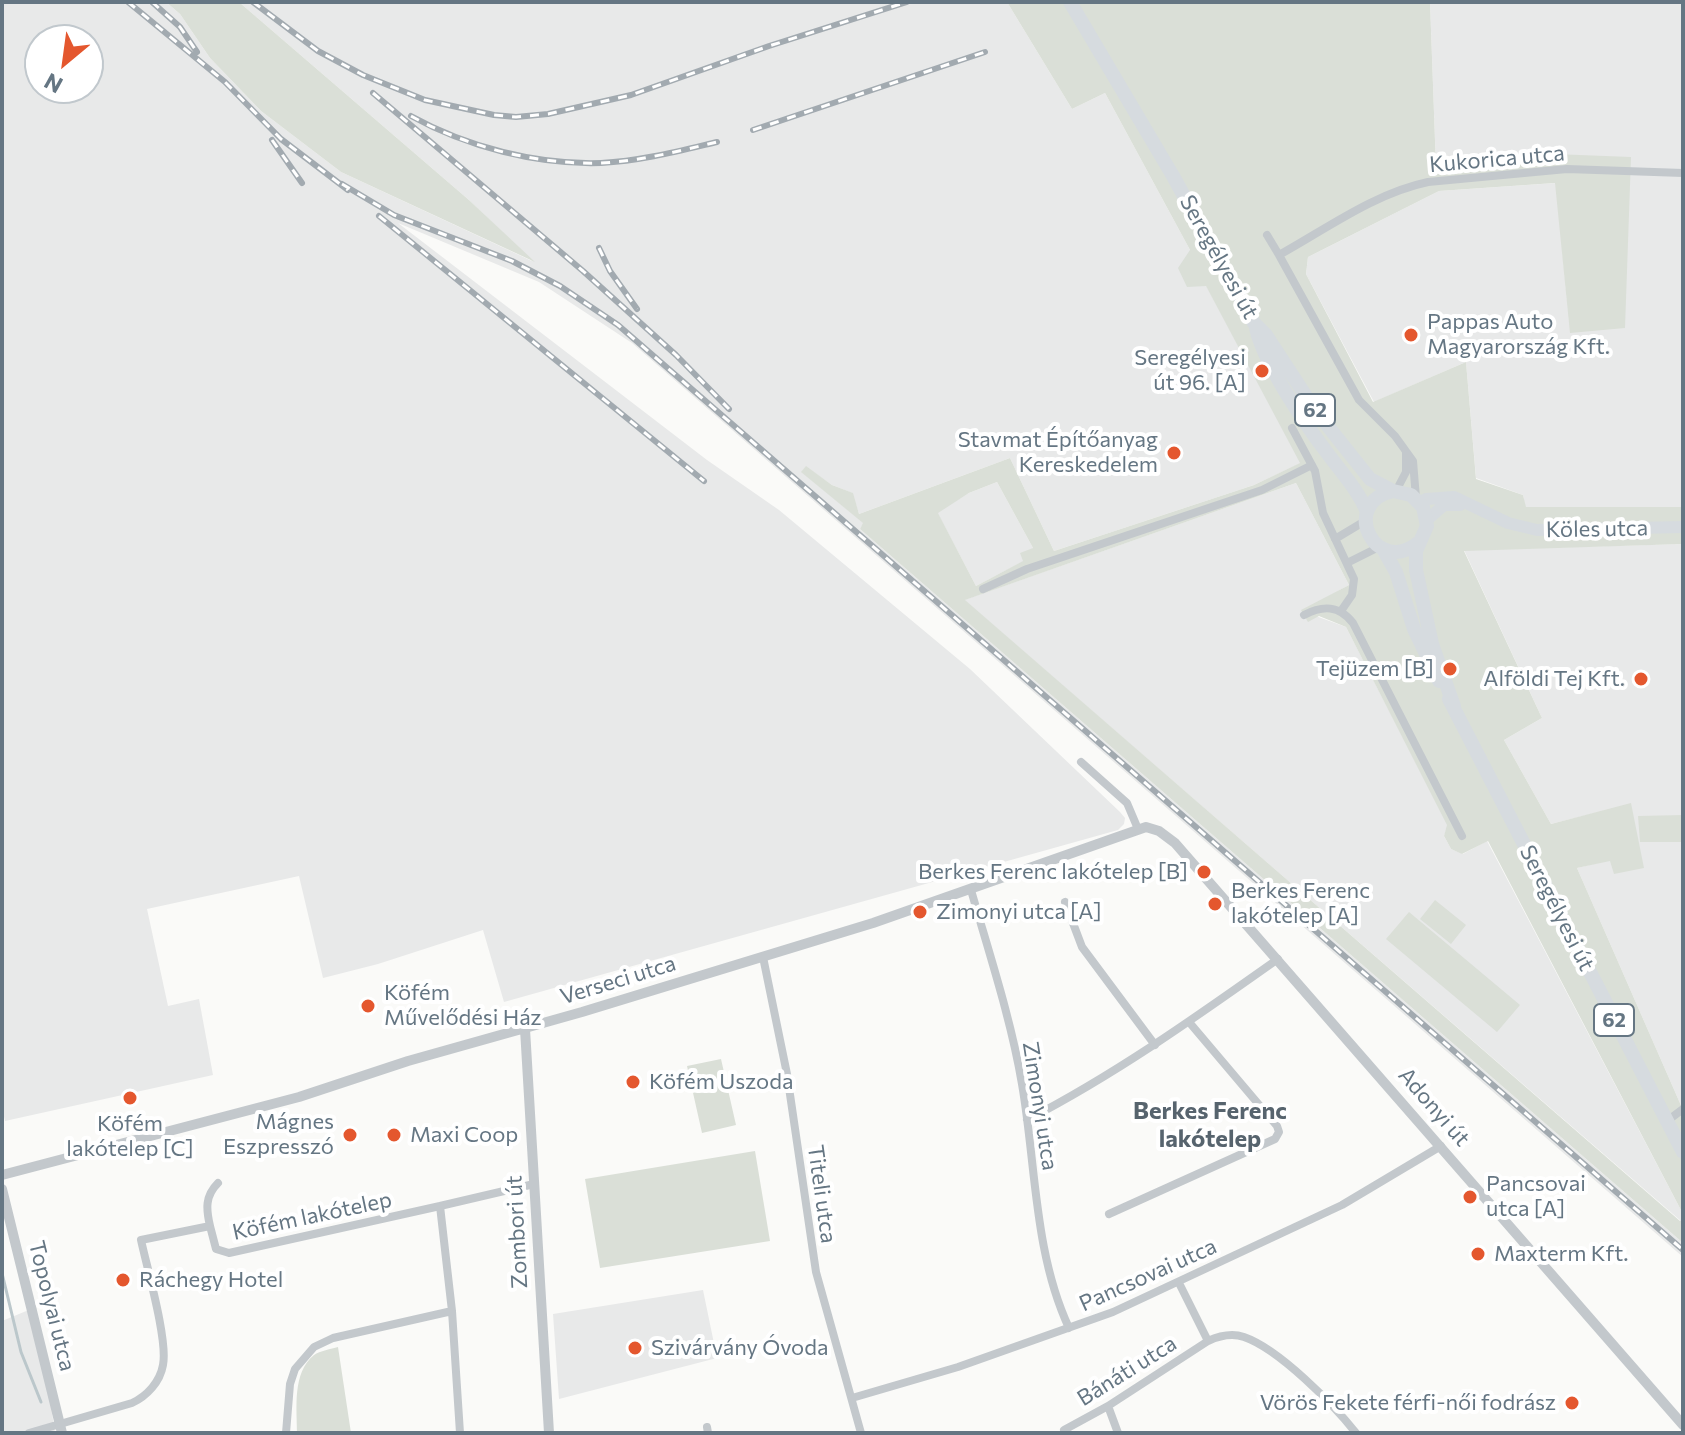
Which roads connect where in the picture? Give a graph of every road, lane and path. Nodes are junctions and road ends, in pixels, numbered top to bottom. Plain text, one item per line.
1 (1070, 2) edge
2 (1683, 173) edge
3 (1267, 235) dead end
4 (1279, 255) junction
5 (1254, 323) junction
6 (1292, 428) dead end
7 (1406, 451) junction
8 (1312, 465) junction
9 (1394, 491) junction
10 (1418, 500) junction
11 (1468, 506) junction
12 (1366, 516) junction
13 (1427, 520) junction
14 (1683, 527) edge
15 (1335, 539) junction
16 (1418, 543) junction
17 (1381, 548) junction
18 (1347, 563) junction
19 (983, 589) dead end
20 (1341, 611) junction
21 (1304, 615) dead end
22 (1454, 706) junction
23 (1081, 762) dead end
24 (1142, 828) junction
25 (1462, 836) dead end
26 (971, 890) junction
27 (1065, 902) dead end
28 (763, 957) junction
29 (1278, 959) junction
30 (1189, 1022) junction
31 (525, 1029) junction
32 (1155, 1045) junction
33 (1683, 1109) edge
34 (1027, 1120) junction
35 (1666, 1122) junction
36 (1441, 1146) junction
37 (1683, 1152) edge
38 (2, 1175) edge
39 (218, 1183) dead end
40 (534, 1184) junction
41 (2, 1189) edge
42 (440, 1206) junction
43 (1109, 1214) dead end
44 (210, 1226) junction
45 (1179, 1283) junction
46 (452, 1311) junction
47 (1069, 1328) junction
48 (1208, 1341) junction
49 (852, 1398) junction
50 (1108, 1406) junction
51 (1683, 1425) edge
52 (61, 1428) edge
53 (1064, 1430) dead end
54 (29, 1433) edge
55 (286, 1433) edge
56 (460, 1433) edge
57 (549, 1433) edge
58 (861, 1433) edge
59 (1118, 1433) edge
60 (1356, 1433) edge

1 - 5 main road, Seregélyesi út / 62
2 - 4 street, Kukorica utca
3 - 4 street
4 - 7 street
5 - 9 main road, Seregélyesi út / 62
5 - 12 main road, Seregélyesi út / 62
6 - 8 street
7 - 9 street
7 - 10 street
8 - 15 street
8 - 19 street
9 - 10 main road, Seregélyesi út / 62
9 - 12 main road
10 - 11 main road, Köles utca
10 - 13 main road
11 - 13 main road
11 - 14 main road, Köles utca
12 - 15 street
12 - 17 main road, Seregélyesi út / 62
13 - 16 main road, Seregélyesi út / 62
15 - 18 street
16 - 17 main road
16 - 22 main road, Seregélyesi út / 62
17 - 18 street
17 - 22 main road, Seregélyesi út / 62
18 - 20 street
20 - 21 street
20 - 25 street
22 - 35 main road, Seregélyesi út / 62
23 - 24 street
24 - 26 street, Verseci utca
24 - 29 street, Adonyi út
26 - 28 street, Verseci utca
26 - 34 street, Zimonyi utca
27 - 32 street
28 - 31 street, Verseci utca
28 - 49 street, Titeli utca
29 - 30 street
29 - 36 street, Adonyi út
30 - 32 street
30 - 43 street
31 - 38 street, Verseci utca
31 - 40 street, Zombori út
32 - 34 street
33 - 35 street
34 - 47 street, Zimonyi utca
35 - 37 main road, Seregélyesi út / 62
36 - 45 street, Pancsovai utca
36 - 51 street, Adonyi út
39 - 44 street, Köfém lakótelep
40 - 42 street, Köfém lakótelep
40 - 57 street, Zombori út
41 - 52 street, Topolyai utca
42 - 44 street, Köfém lakótelep
42 - 46 street
44 - 52 street, Köfém lakótelep
45 - 47 street, Pancsovai utca
45 - 48 street, Bánáti utca
46 - 55 street
46 - 56 street
47 - 49 street, Pancsovai utca
48 - 50 street, Bánáti utca
48 - 60 street, Bánáti utca
49 - 58 street, Titeli utca
50 - 53 street, Bánáti utca
50 - 59 street
52 - 54 street

